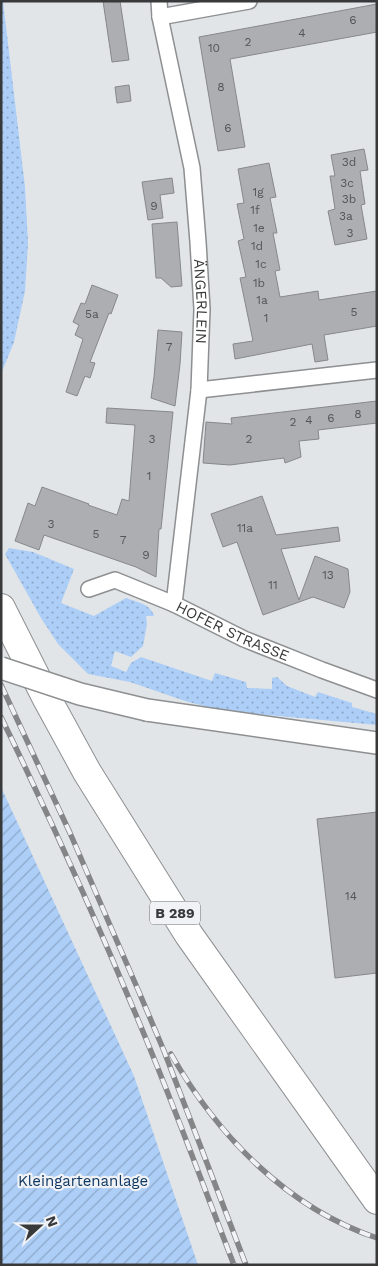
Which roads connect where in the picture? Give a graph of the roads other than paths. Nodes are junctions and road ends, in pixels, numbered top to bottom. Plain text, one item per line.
1 (159, 1) edge
2 (249, 1) edge
3 (160, 17) junction
4 (377, 370) edge
5 (198, 390) junction
6 (89, 589) dead end
7 (174, 604) junction
8 (1, 608) edge
9 (1, 668) edge
10 (377, 690) edge
11 (377, 743) edge
12 (377, 1200) edge

1 - 3 street, ÄNGERLEIN
2 - 3 street
3 - 5 street, ÄNGERLEIN
4 - 5 street
5 - 7 street, ÄNGERLEIN
6 - 7 street, HOFER STRASSE
7 - 10 street, HOFER STRASSE
8 - 12 highway, B 289
9 - 11 street, bridge

